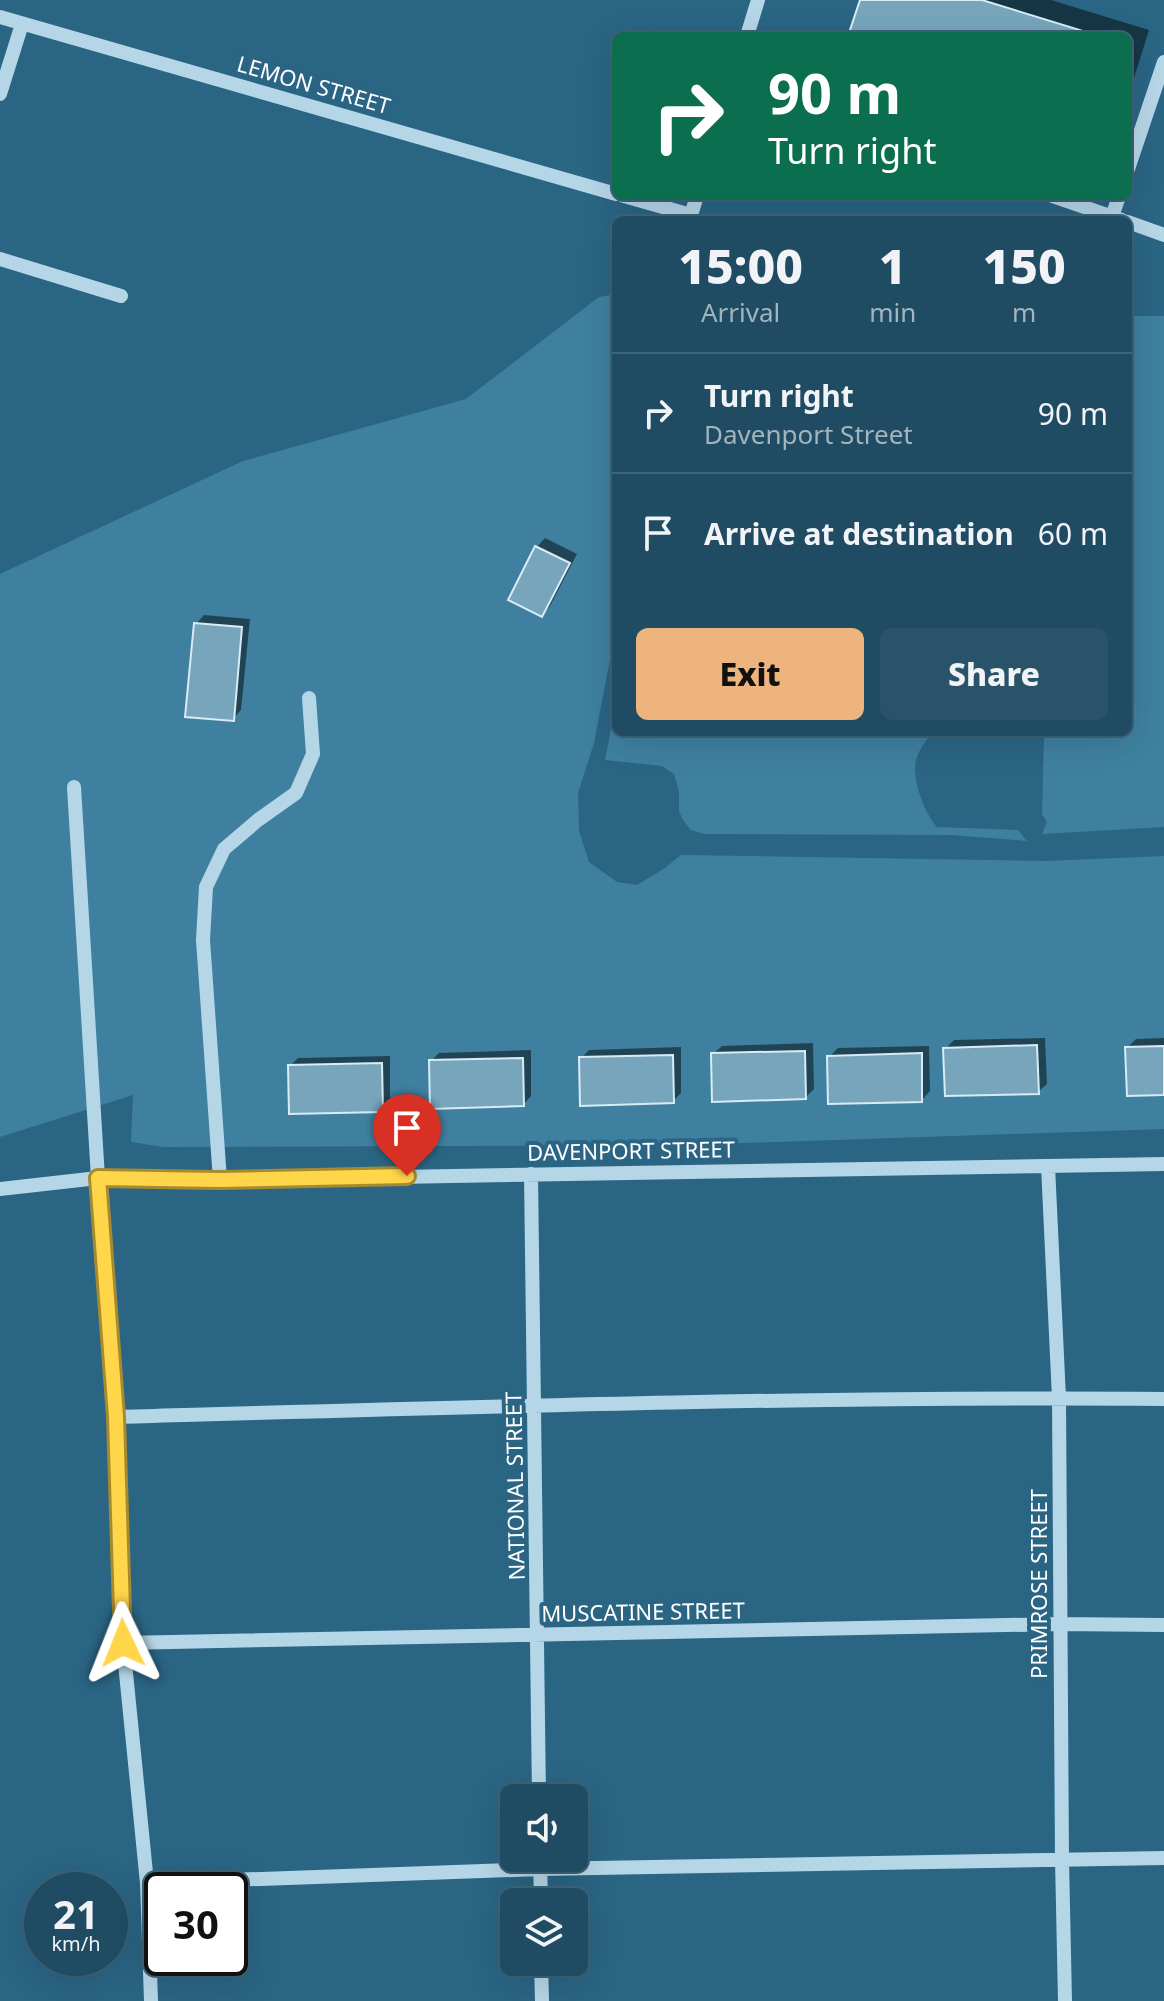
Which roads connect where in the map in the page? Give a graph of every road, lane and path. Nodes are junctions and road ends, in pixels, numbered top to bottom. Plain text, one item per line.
1 (758, 0) edge
2 (0, 17) edge
3 (22, 24) junction
4 (748, 32) edge
5 (1164, 62) edge
6 (0, 94) edge
7 (1132, 157) edge
8 (612, 193) edge
9 (638, 200) edge
10 (696, 200) edge
11 (1064, 200) edge
12 (1111, 216) edge
13 (1132, 223) edge
14 (1164, 235) edge
15 (0, 259) edge
16 (121, 296) dead end
17 (309, 698) dead end
18 (74, 787) dead end
19 (1164, 1164) edge
20 (1048, 1166) junction
21 (531, 1174) junction
22 (98, 1178) junction
23 (220, 1180) junction
24 (0, 1189) edge
25 (1059, 1398) junction
26 (1164, 1399) edge
27 (535, 1405) junction
28 (116, 1417) junction
29 (1061, 1624) junction
30 (1164, 1625) edge
31 (537, 1635) junction
32 (123, 1643) junction
33 (539, 1784) edge
34 (1164, 1858) edge
35 (1062, 1859) junction
36 (588, 1863) edge
37 (500, 1865) edge
38 (146, 1872) edge
39 (248, 1878) edge
40 (150, 1976) edge
41 (541, 1976) edge
42 (151, 2001) edge
43 (542, 2001) edge
44 (1065, 2001) edge

1 - 4 street
2 - 3 street, LEMON STREET
3 - 6 street
3 - 8 street, LEMON STREET
5 - 7 street
9 - 10 street
11 - 12 street
13 - 14 street
15 - 16 street
17 - 23 street
18 - 22 street
19 - 20 street, DAVENPORT STREET
20 - 21 street, DAVENPORT STREET
20 - 25 street, PRIMROSE STREET
21 - 23 street, DAVENPORT STREET
21 - 27 street, NATIONAL STREET
22 - 23 street, DAVENPORT STREET
22 - 24 street, DAVENPORT STREET
22 - 28 street
25 - 26 street
25 - 27 street
25 - 29 street, PRIMROSE STREET
27 - 28 street
27 - 31 street, NATIONAL STREET
28 - 32 street
29 - 30 street, MUSCATINE STREET
29 - 31 street, MUSCATINE STREET
29 - 35 street, PRIMROSE STREET
31 - 32 street, MUSCATINE STREET
31 - 33 street, NATIONAL STREET
32 - 38 street
34 - 35 street
35 - 36 street
35 - 44 street, PRIMROSE STREET
37 - 39 street
40 - 42 street
41 - 43 street

